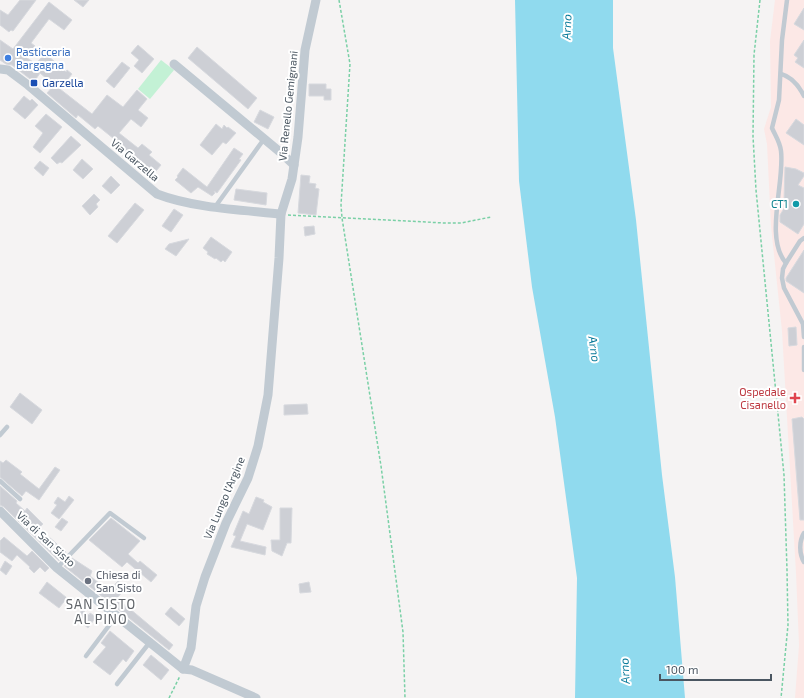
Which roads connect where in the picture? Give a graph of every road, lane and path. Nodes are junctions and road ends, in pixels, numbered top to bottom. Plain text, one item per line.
1 (316, 0) edge
2 (339, 0) edge
3 (760, 0) edge
4 (787, 0) edge
5 (174, 64) dead end
6 (0, 69) edge
7 (780, 74) junction
8 (804, 96) edge
9 (264, 139) junction
10 (294, 165) junction
11 (214, 207) junction
12 (280, 214) junction
13 (491, 217) dead end
14 (342, 218) junction
15 (804, 238) edge
16 (786, 263) junction
17 (804, 324) edge
18 (804, 337) edge
19 (804, 347) edge
20 (804, 370) edge
21 (7, 427) dead end
22 (0, 435) edge
23 (0, 481) edge
24 (20, 499) dead end
25 (0, 511) edge
26 (804, 533) edge
27 (144, 538) dead end
28 (804, 562) edge
29 (57, 568) junction
30 (117, 615) junction
31 (150, 642) junction
32 (86, 656) dead end
33 (183, 669) junction
34 (117, 684) dead end
35 (169, 698) edge
36 (256, 698) edge
37 (405, 698) edge
38 (781, 698) edge

1 - 10 street, Via Renello Gemignani
2 - 14 path
3 - 38 path
4 - 7 lane
5 - 9 street
6 - 11 street, Via Garzella
7 - 8 lane
7 - 16 lane
9 - 10 street
9 - 11 lane
10 - 12 street, Via Renello Gemignani
11 - 12 street, Via Garzella
12 - 14 path
12 - 33 street, Via Lungo l'Argine
13 - 14 path
14 - 37 path
15 - 16 lane
16 - 17 lane
17 - 18 lane
19 - 20 lane
21 - 22 lane
23 - 24 lane
25 - 29 street, Via di San Sisto
26 - 28 lane
27 - 29 lane
29 - 30 street, Via di San Sisto
30 - 31 street, Via di San Sisto
30 - 32 lane
31 - 33 street, Via di San Sisto
31 - 34 lane
33 - 35 path
33 - 36 street, Via di San Sisto

